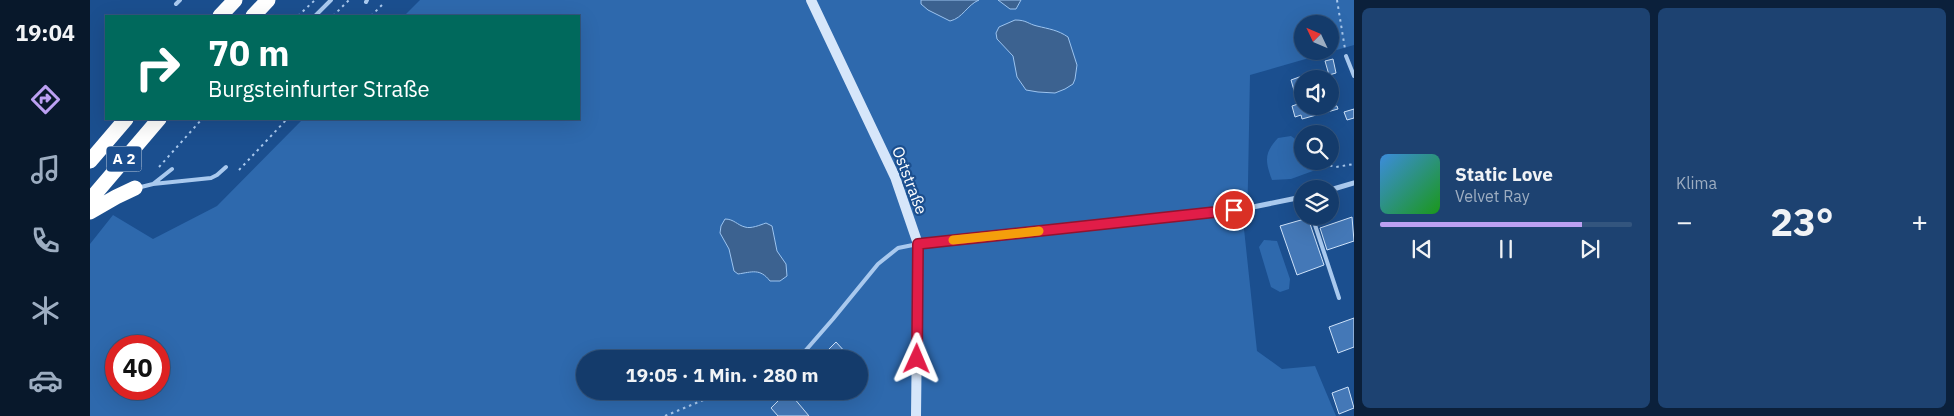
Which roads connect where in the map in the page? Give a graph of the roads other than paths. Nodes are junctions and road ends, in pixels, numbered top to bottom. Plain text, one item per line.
1 (236, 0) edge
2 (268, 0) edge
3 (331, 0) edge
4 (811, 0) edge
5 (221, 15) edge
6 (254, 15) edge
7 (315, 15) edge
8 (1346, 56) road end
9 (1354, 76) edge
10 (125, 120) edge
11 (158, 120) edge
12 (90, 161) edge
13 (226, 167) dead end
14 (172, 169) dead end
15 (1354, 183) edge
16 (153, 184) junction
17 (1339, 187) edge
18 (135, 188) joint
19 (1294, 199) edge
20 (90, 200) edge
21 (90, 212) edge
22 (1315, 225) edge
23 (918, 244) junction
24 (1338, 298) dead end
25 (806, 350) edge
26 (916, 416) edge

1 - 5 highway
2 - 6 highway
3 - 7 lane
4 - 23 street, Oststraße
8 - 9 lane
10 - 12 highway, A 2
11 - 20 highway, A 2
13 - 16 lane
14 - 16 lane
15 - 17 street
16 - 18 lane
18 - 21 highway
19 - 23 street
22 - 24 lane
23 - 25 lane
23 - 26 street, Oststraße

